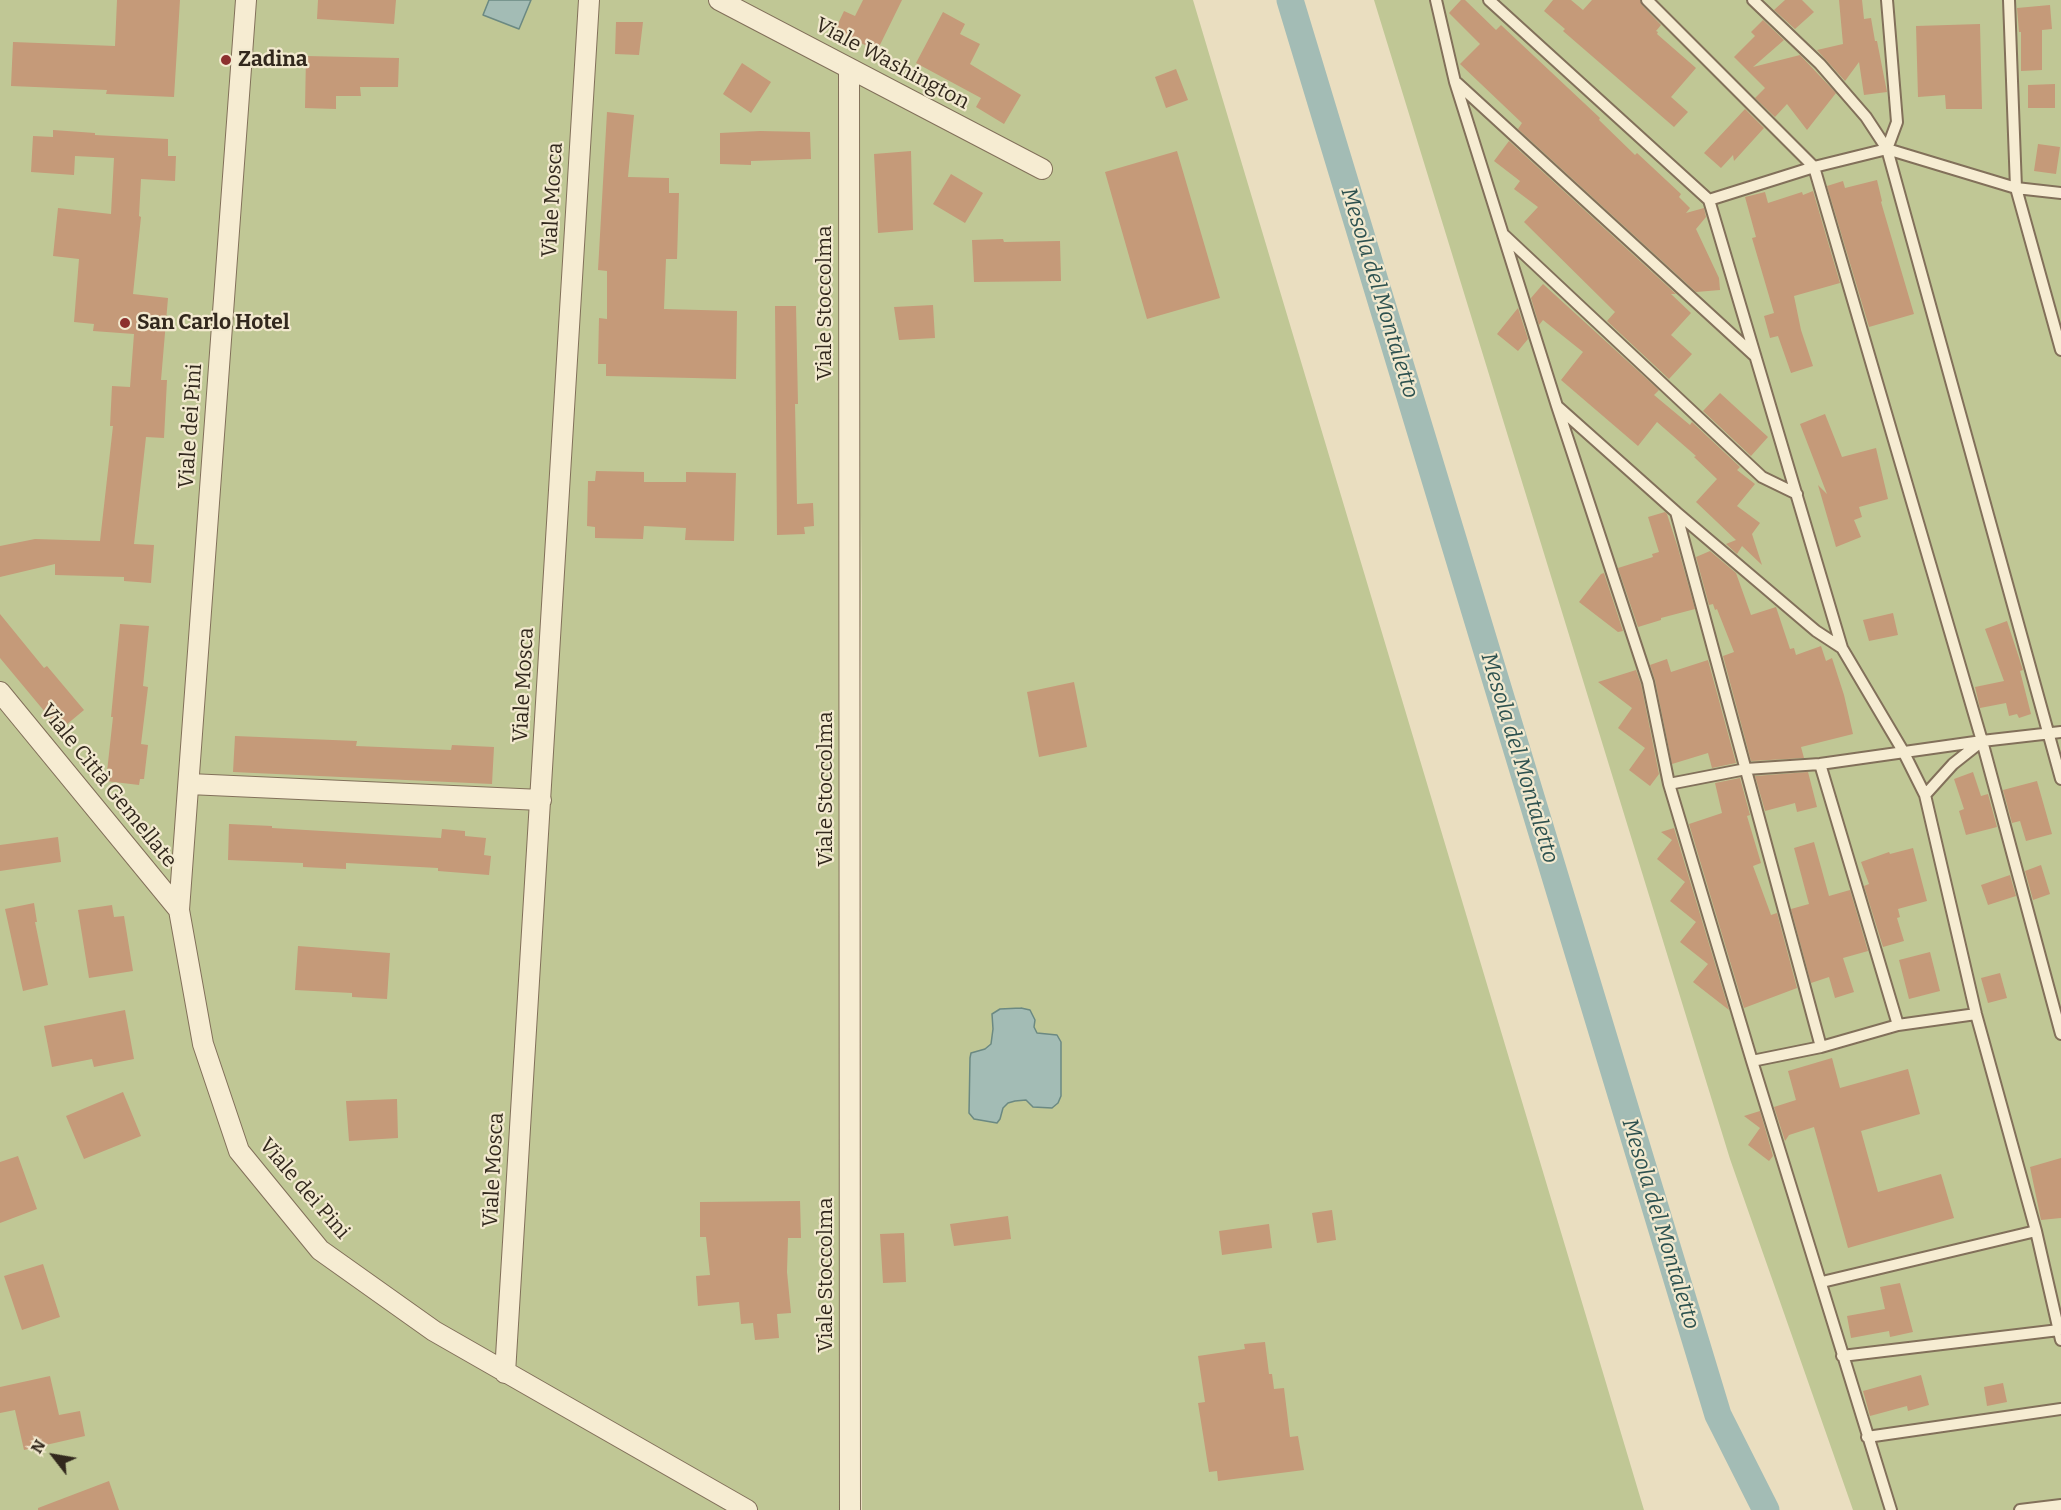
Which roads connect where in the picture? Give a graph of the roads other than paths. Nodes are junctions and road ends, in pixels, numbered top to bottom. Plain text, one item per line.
1 (246, 0) edge
2 (589, 0) edge
3 (719, 0) edge
4 (1436, 0) edge
5 (1489, 0) edge
6 (1647, 0) edge
7 (1753, 0) edge
8 (1887, 0) edge
9 (2009, 0) edge
10 (849, 69) junction
11 (1455, 82) junction
12 (1887, 149) junction
13 (1814, 167) junction
14 (1042, 169) dead end
15 (2016, 188) junction
16 (2061, 193) edge
17 (1709, 200) junction
18 (1503, 233) junction
19 (2061, 350) edge
20 (1755, 356) junction
21 (1557, 406) junction
22 (1797, 494) junction
23 (1676, 512) junction
24 (1842, 648) junction
25 (0, 692) edge
26 (2061, 732) edge
27 (2048, 734) junction
28 (1982, 741) junction
29 (1903, 751) junction
30 (1820, 764) junction
31 (1746, 769) junction
32 (2061, 779) edge
33 (189, 784) junction
34 (1669, 784) junction
35 (1925, 795) junction
36 (541, 800) junction
37 (178, 910) junction
38 (1976, 1014) junction
39 (1898, 1025) junction
40 (2061, 1034) edge
41 (1821, 1047) junction
42 (1752, 1061) junction
43 (2036, 1231) junction
44 (1822, 1282) junction
45 (2060, 1335) edge
46 (1842, 1356) junction
47 (506, 1373) junction
48 (2061, 1409) edge
49 (1867, 1437) junction
50 (2061, 1505) edge
51 (747, 1510) edge
52 (850, 1510) edge
53 (1891, 1510) edge
54 (2020, 1510) edge

1 - 33 street, Viale dei Pini
2 - 36 street, Viale Mosca
3 - 10 street, Viale Washington
4 - 11 lane
5 - 17 lane
6 - 13 lane
7 - 12 lane
8 - 12 lane
9 - 15 lane
10 - 14 street, Viale Washington
10 - 52 street, Viale Stoccolma
11 - 18 lane
11 - 20 lane
12 - 13 lane
12 - 15 lane
12 - 27 lane
13 - 17 lane
13 - 28 lane
15 - 16 lane
15 - 19 lane
17 - 20 lane
18 - 21 lane
18 - 22 lane
20 - 22 lane
21 - 23 lane
21 - 34 lane
22 - 24 lane
23 - 24 lane
23 - 31 lane
24 - 29 lane
25 - 37 street, Viale Città Gemellate
26 - 27 lane
27 - 28 lane
27 - 32 lane
28 - 29 lane
28 - 35 lane
28 - 40 lane
29 - 30 lane
29 - 35 lane
30 - 31 lane
30 - 39 lane
31 - 34 lane
31 - 41 lane
33 - 36 street
33 - 37 street, Viale dei Pini
34 - 42 lane
35 - 38 lane
36 - 47 street, Viale Mosca
37 - 47 street, Viale dei Pini
38 - 39 lane
38 - 43 lane
39 - 41 lane
41 - 42 lane
42 - 44 lane
43 - 44 lane
43 - 45 lane
44 - 46 lane
45 - 46 lane
46 - 49 lane
47 - 51 street, Viale dei Pini
48 - 49 lane
49 - 53 lane
50 - 54 lane

